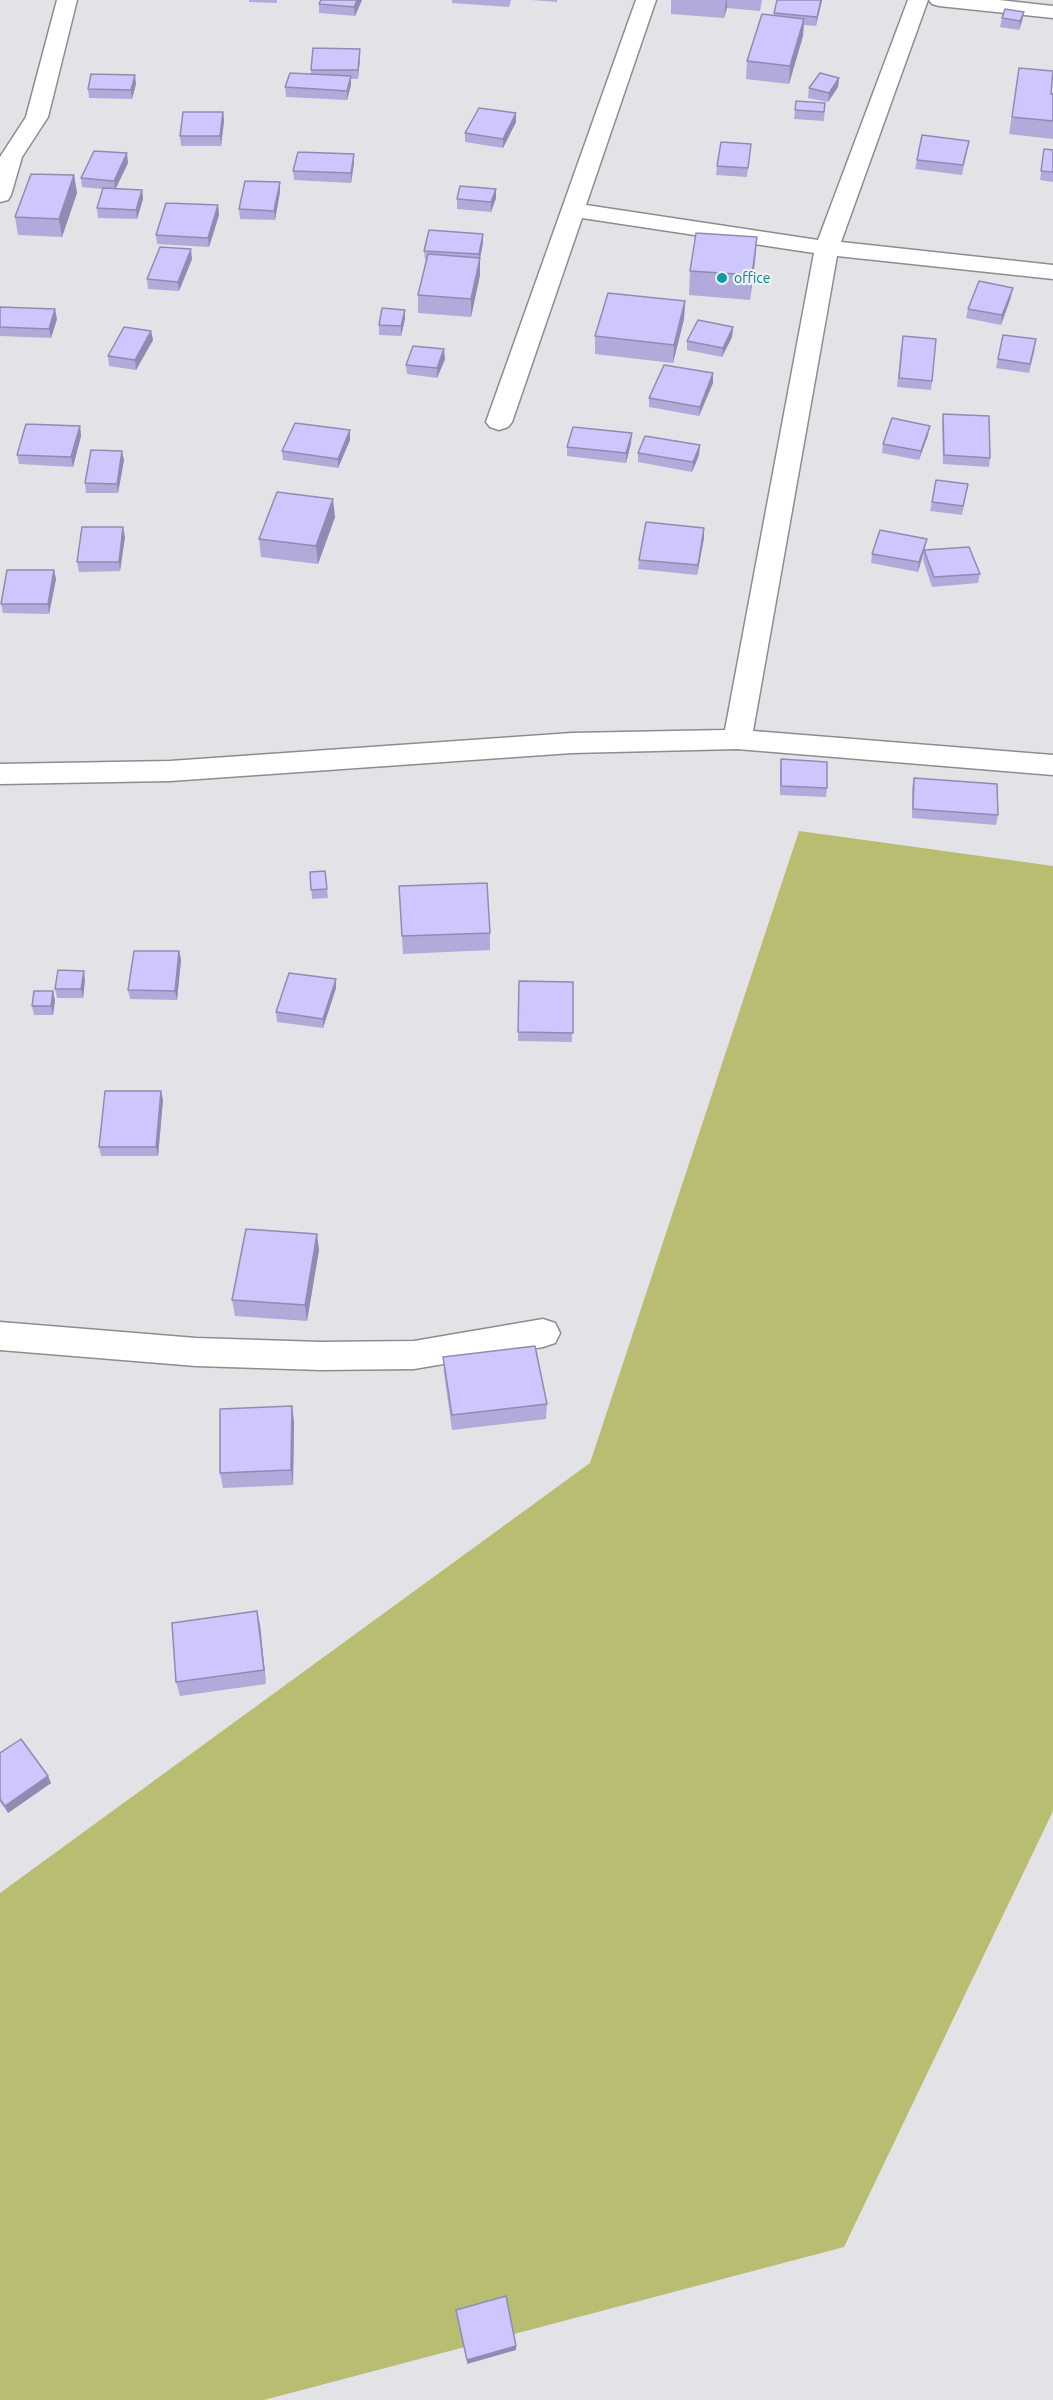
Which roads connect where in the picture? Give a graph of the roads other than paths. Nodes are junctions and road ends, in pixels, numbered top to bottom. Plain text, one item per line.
1 (67, 0) edge
2 (646, 0) edge
3 (918, 0) edge
4 (939, 0) edge
5 (1053, 12) edge
6 (0, 195) edge
7 (573, 210) junction
8 (826, 248) junction
9 (1053, 272) edge
10 (499, 422) dead end
11 (737, 739) junction
12 (1053, 765) edge
13 (0, 774) edge
14 (543, 1333) dead end
15 (0, 1336) edge

1 - 6 street
2 - 7 street
3 - 8 street
4 - 5 street
7 - 8 street
7 - 10 street
8 - 9 street
8 - 11 street
11 - 12 street
11 - 13 street
14 - 15 street

